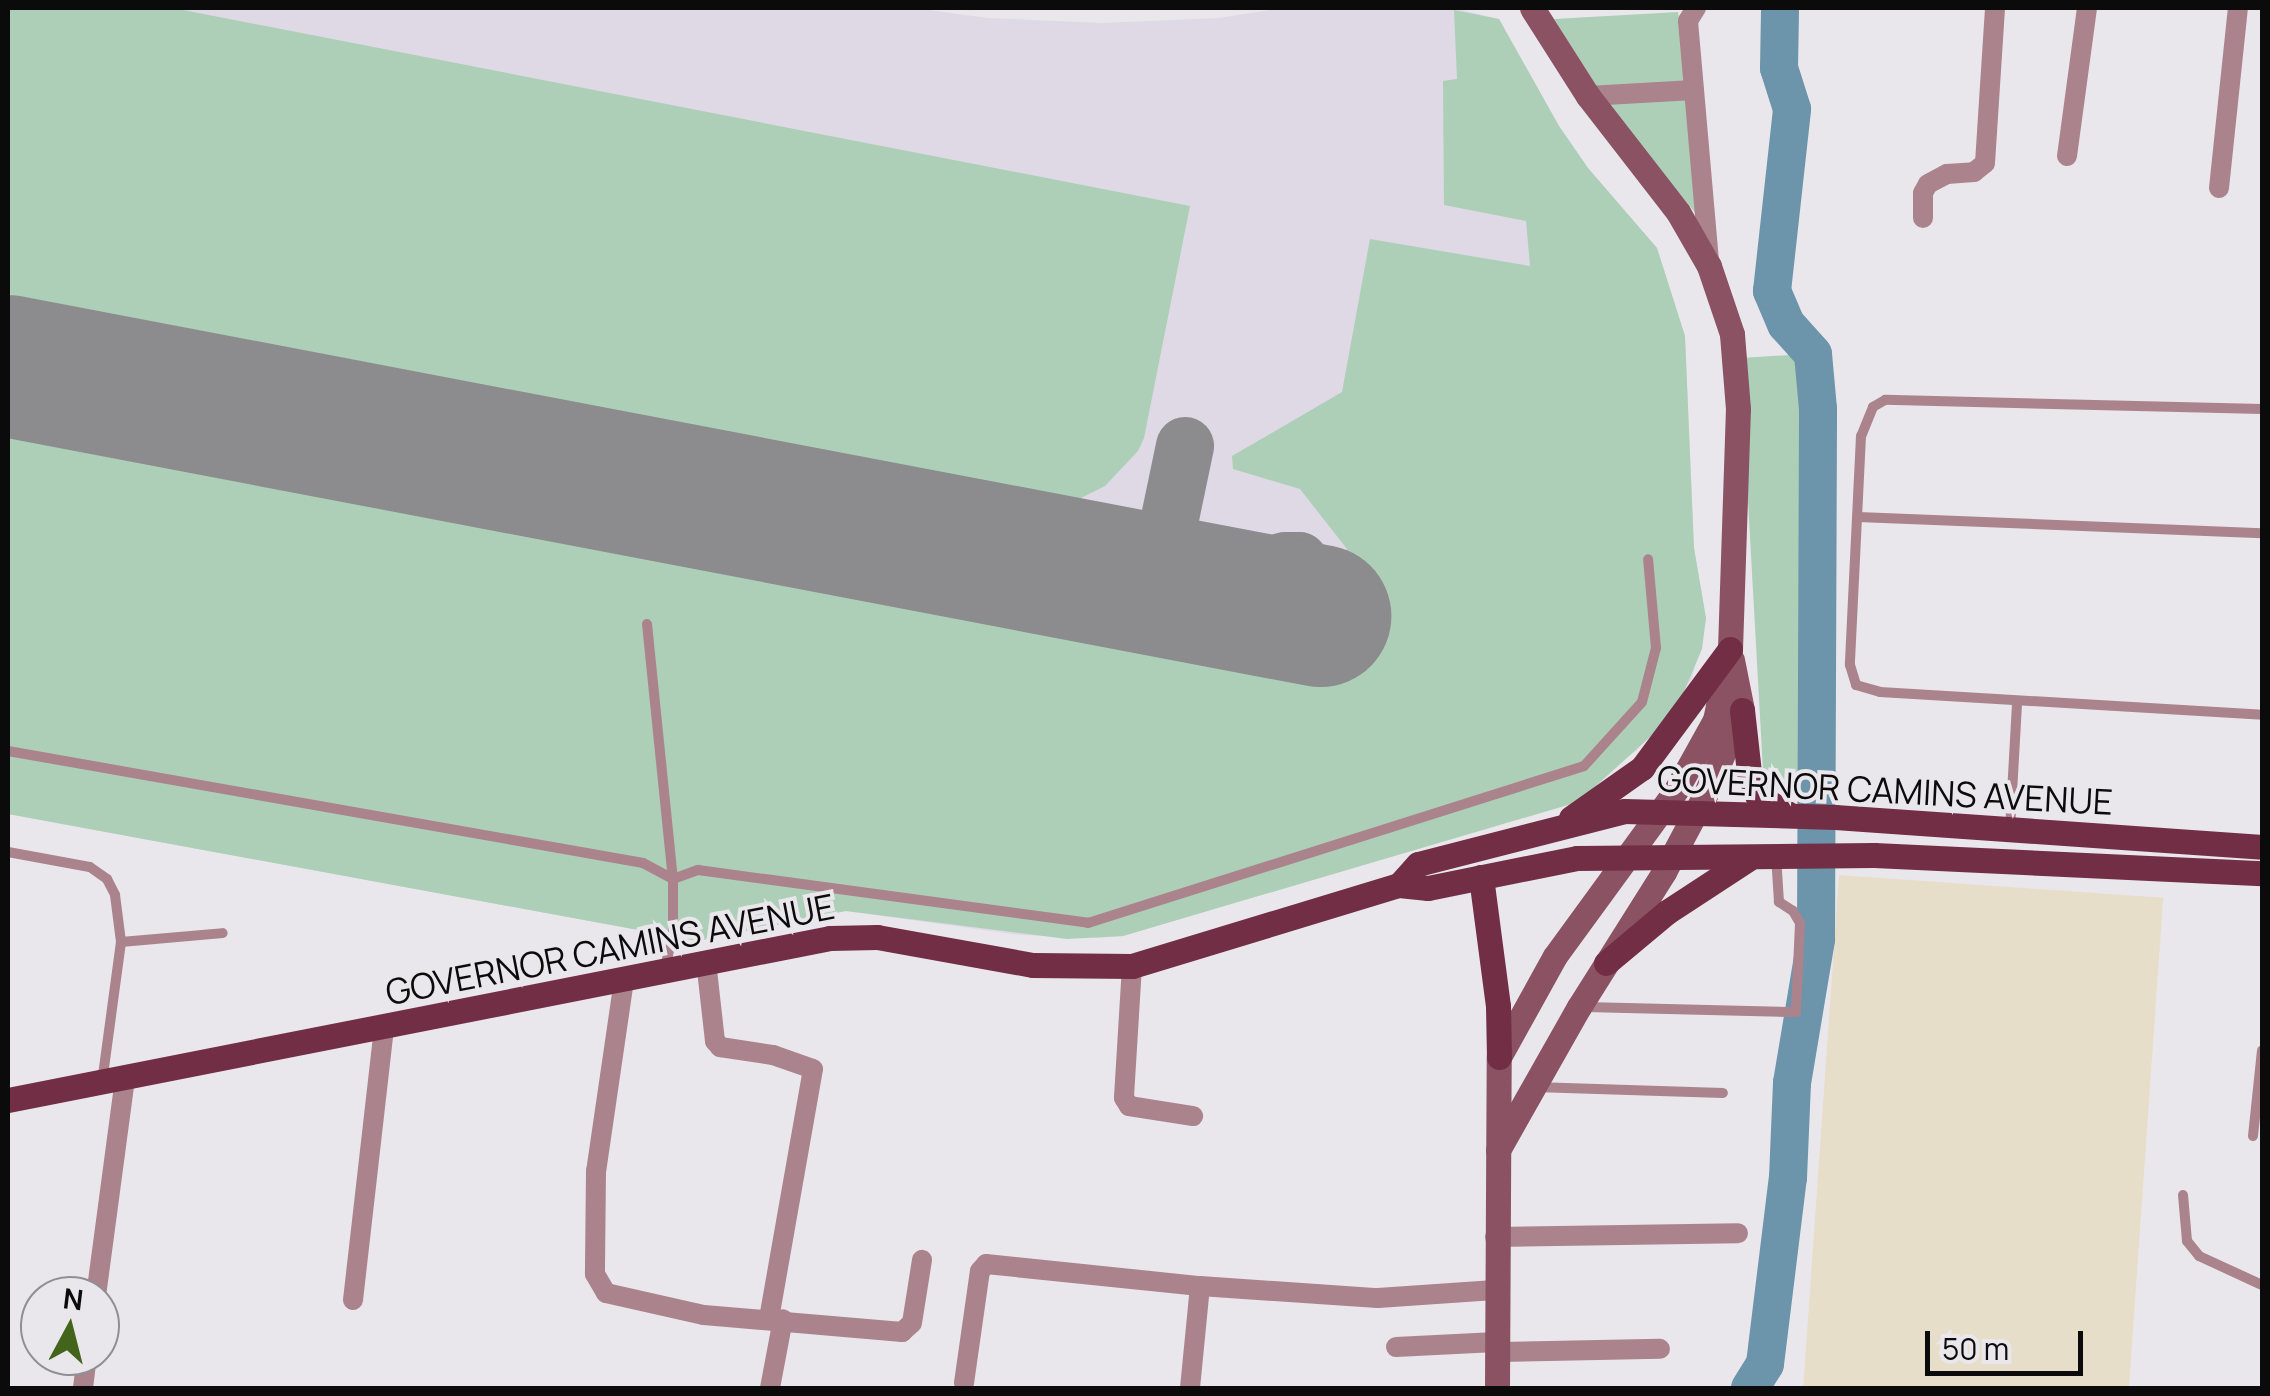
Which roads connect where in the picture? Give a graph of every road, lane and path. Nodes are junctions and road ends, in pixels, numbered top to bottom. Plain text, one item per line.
1 (1532, 8) edge
2 (1696, 8) edge
3 (1995, 8) edge
4 (2087, 8) edge
5 (2238, 8) edge
6 (1694, 90) junction
7 (1588, 96) junction
8 (2068, 156) dead end
9 (2220, 188) dead end
10 (1922, 218) dead end
11 (1709, 266) junction
12 (2262, 409) edge
13 (1858, 517) junction
14 (2262, 533) edge
15 (1648, 559) dead end
16 (646, 624) dead end
17 (1730, 649) junction
18 (2017, 702) junction
19 (1742, 710) junction
20 (2262, 715) edge
21 (8, 751) edge
22 (1660, 812) junction
23 (1695, 813) junction
24 (1792, 816) junction
25 (1559, 826) junction
26 (2010, 830) junction
27 (2262, 847) edge
28 (8, 852) edge
29 (1630, 855) junction
30 (1673, 855) junction
31 (1774, 855) junction
32 (2262, 873) edge
33 (1481, 877) junction
34 (673, 880) junction
35 (1399, 885) junction
36 (223, 933) dead end
37 (121, 942) junction
38 (706, 962) junction
39 (1606, 963) junction
40 (1132, 966) junction
41 (664, 970) junction
42 (624, 980) junction
43 (1579, 1006) junction
44 (384, 1028) junction
45 (2262, 1050) edge
46 (1498, 1057) junction
47 (114, 1080) junction
48 (1533, 1088) junction
49 (1723, 1093) dead end
50 (8, 1100) edge
51 (1193, 1116) dead end
52 (2252, 1136) dead end
53 (1496, 1154) junction
54 (2183, 1195) dead end
55 (1738, 1232) dead end
56 (1495, 1237) junction
57 (922, 1260) dead end
58 (98, 1276) edge
59 (1200, 1286) junction
60 (2262, 1286) edge
61 (1495, 1290) junction
62 (352, 1300) dead end
63 (776, 1319) junction
64 (1396, 1347) dead end
65 (1496, 1347) junction
66 (1660, 1349) dead end
67 (964, 1383) dead end
68 (770, 1388) edge
69 (1190, 1388) edge
70 (1497, 1388) edge

1 - 7 main road
2 - 6 street
3 - 10 street
4 - 8 street
5 - 9 street
6 - 7 street
6 - 11 street
7 - 11 main road
11 - 17 main road
12 - 13 lane
13 - 14 lane
13 - 18 lane
15 - 34 lane
16 - 34 lane
17 - 19 main road
17 - 22 main road
17 - 25 main road
18 - 20 lane
18 - 26 lane
19 - 23 main road
19 - 24 main road
21 - 34 lane
22 - 23 main road, GOVERNOR CAMINS AVENUE
22 - 25 main road, GOVERNOR CAMINS AVENUE
22 - 29 main road
23 - 24 main road, GOVERNOR CAMINS AVENUE
23 - 30 main road
24 - 26 main road, GOVERNOR CAMINS AVENUE
25 - 35 main road, GOVERNOR CAMINS AVENUE
26 - 27 main road, GOVERNOR CAMINS AVENUE
28 - 37 lane
29 - 30 main road, GOVERNOR CAMINS AVENUE
29 - 33 main road, GOVERNOR CAMINS AVENUE
29 - 46 main road
30 - 31 main road, GOVERNOR CAMINS AVENUE
30 - 39 main road
31 - 32 main road, GOVERNOR CAMINS AVENUE
31 - 39 main road
31 - 43 lane
33 - 35 main road, GOVERNOR CAMINS AVENUE
33 - 46 main road
34 - 41 lane
35 - 40 main road, GOVERNOR CAMINS AVENUE
36 - 37 lane
37 - 47 lane
38 - 40 main road, GOVERNOR CAMINS AVENUE
38 - 41 main road, GOVERNOR CAMINS AVENUE
38 - 63 street
39 - 43 main road
40 - 51 street
41 - 42 main road, GOVERNOR CAMINS AVENUE
42 - 44 main road, GOVERNOR CAMINS AVENUE
42 - 63 street
43 - 48 main road
44 - 47 main road, GOVERNOR CAMINS AVENUE
44 - 62 street
45 - 52 lane
46 - 53 main road
47 - 50 main road, GOVERNOR CAMINS AVENUE
47 - 58 street
48 - 49 lane
48 - 53 main road
53 - 56 main road
54 - 60 lane
55 - 56 street
56 - 61 main road
57 - 63 street
59 - 61 street
59 - 67 street
59 - 69 street
61 - 65 main road
63 - 68 street
64 - 65 street
65 - 66 street
65 - 70 main road

